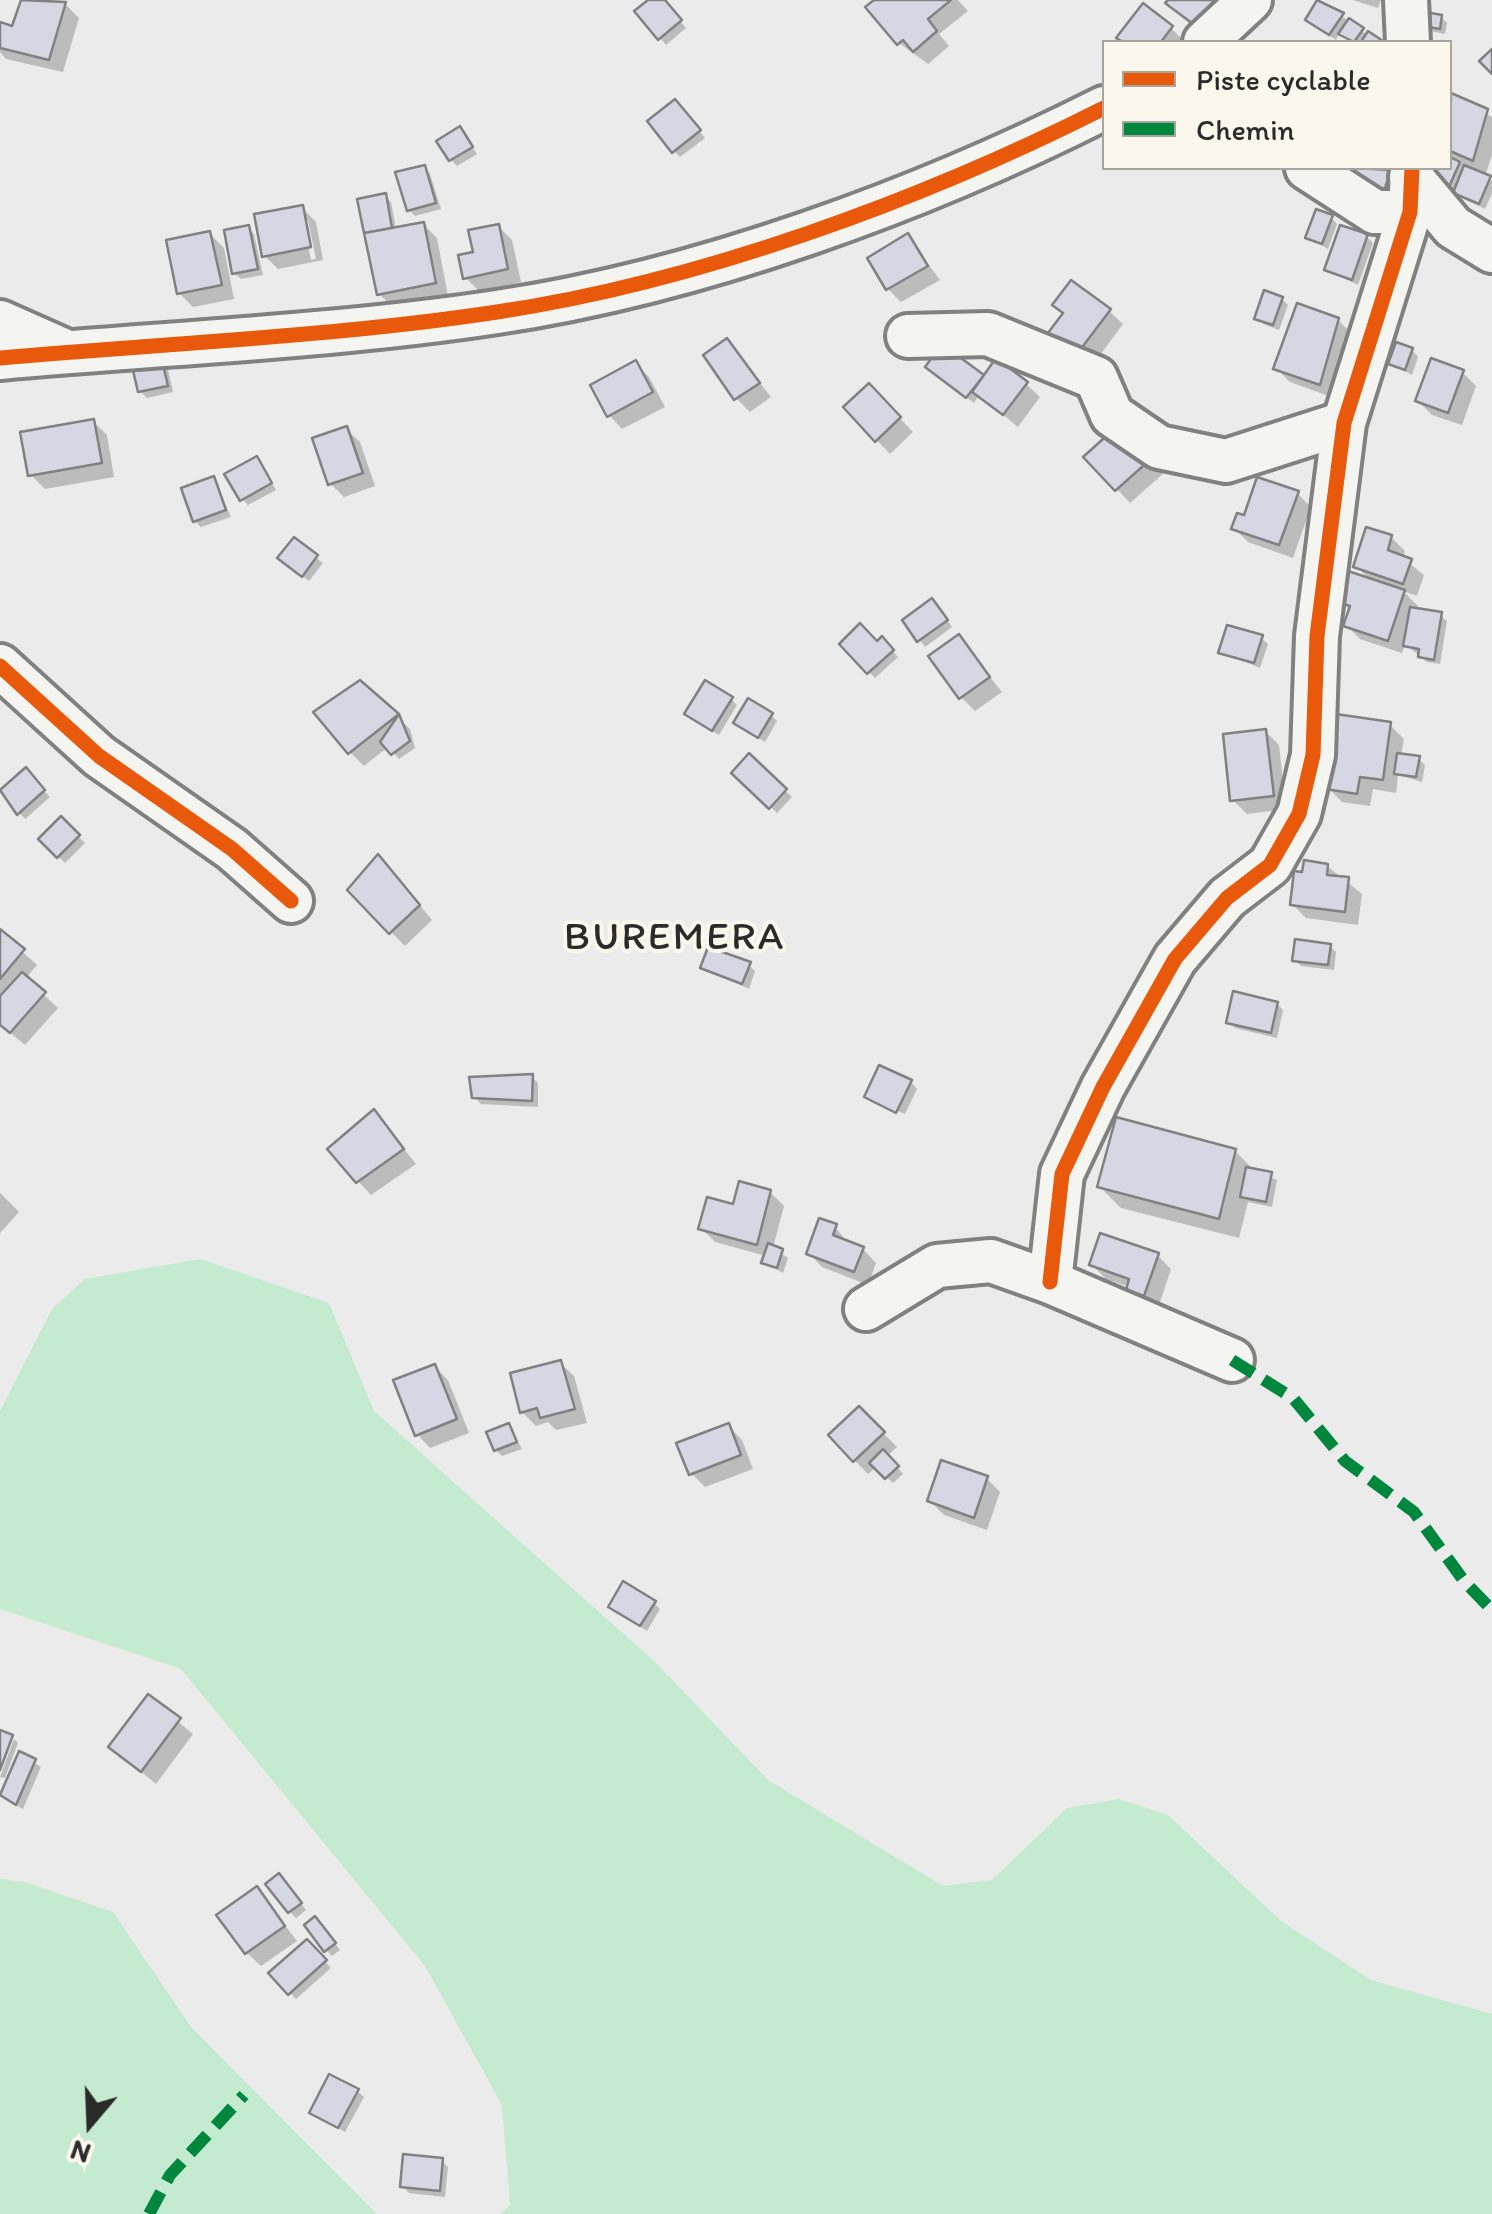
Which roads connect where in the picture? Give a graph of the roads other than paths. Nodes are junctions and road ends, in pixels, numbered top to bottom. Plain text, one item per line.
1 (1250, 0) edge
2 (1406, 0) edge
3 (1207, 40) edge
4 (1408, 40) edge
5 (1102, 109) edge
6 (1311, 170) edge
7 (1411, 186) edge
8 (1492, 251) edge
9 (0, 322) edge
10 (908, 336) dead end
11 (67, 352) junction
12 (0, 358) edge
13 (1344, 423) junction
14 (0, 666) edge
15 (291, 901) dead end
16 (1050, 1282) junction
17 (866, 1309) dead end
18 (1232, 1360) dead end

1 - 3 street
2 - 4 street
5 - 11 street
6 - 7 street
7 - 8 street
7 - 13 street
9 - 11 street
10 - 13 street
11 - 12 street
13 - 16 street
14 - 15 street
16 - 17 street
16 - 18 street

